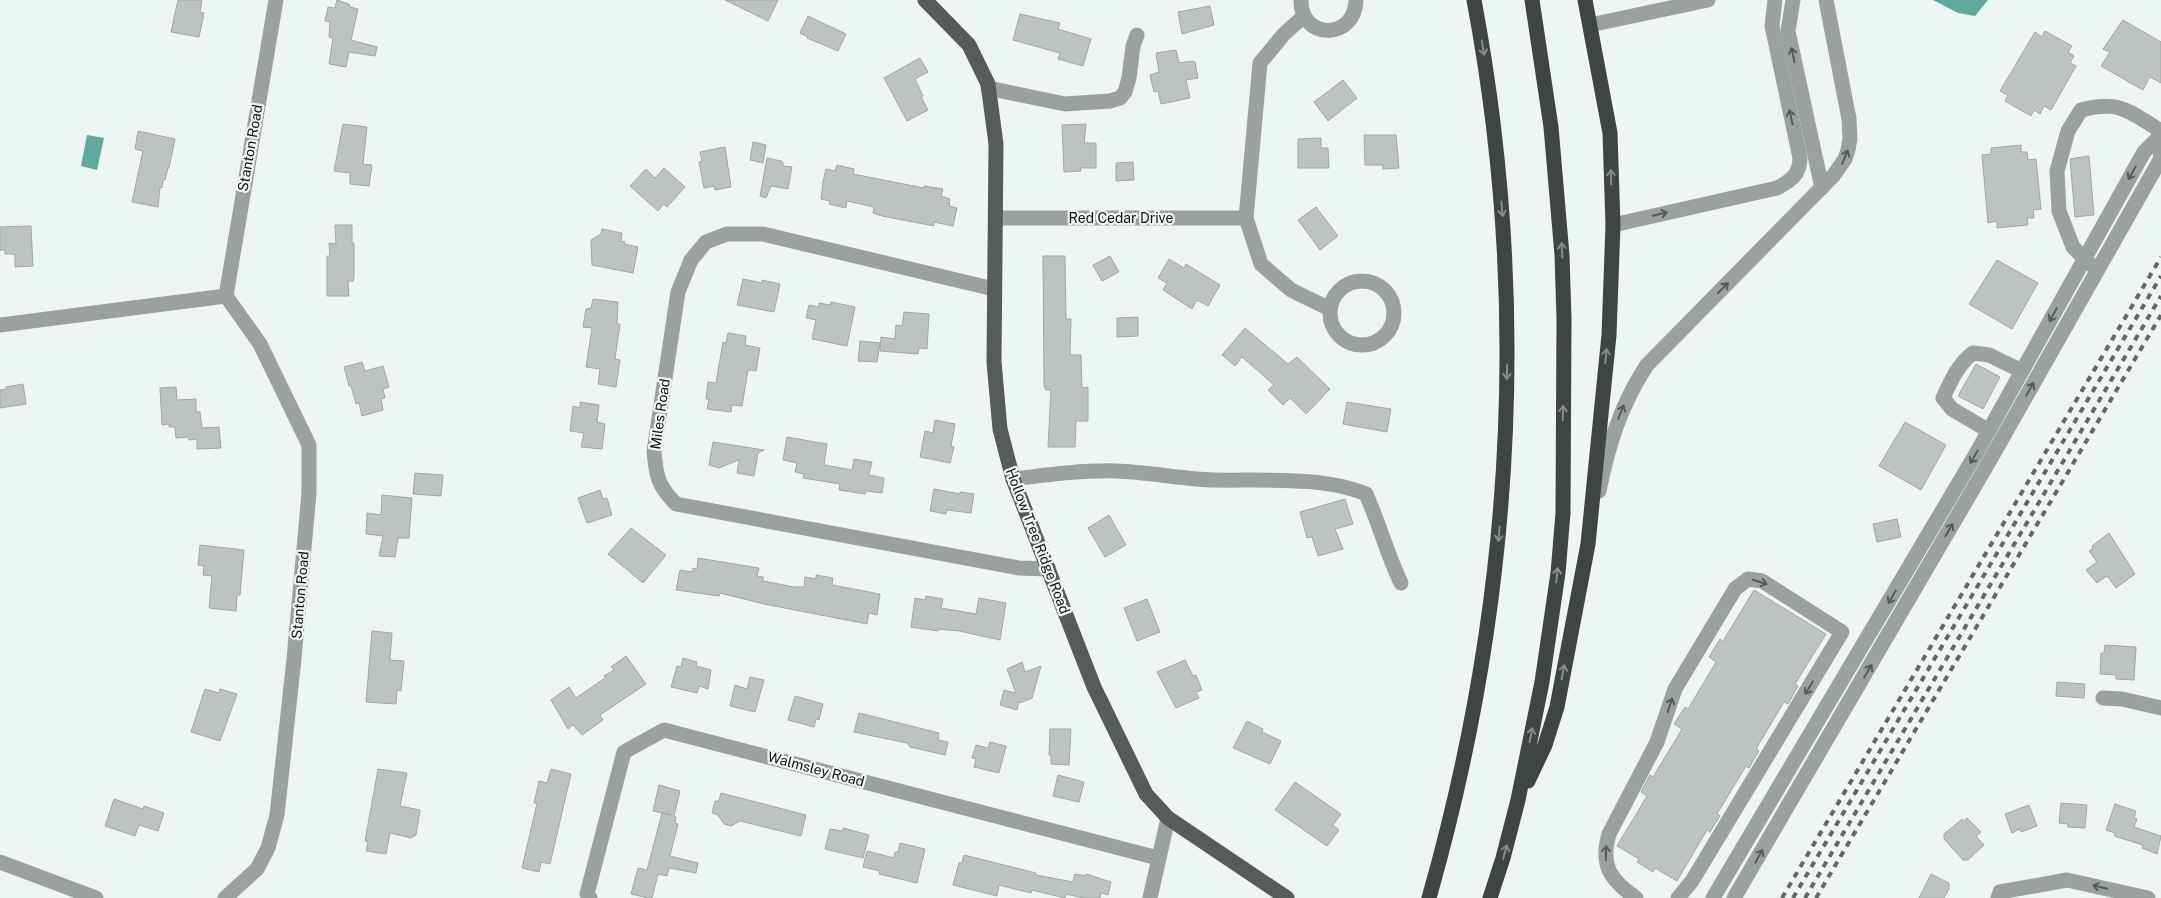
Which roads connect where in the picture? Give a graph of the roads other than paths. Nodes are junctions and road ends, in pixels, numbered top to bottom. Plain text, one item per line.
1 (276, 0) edge
2 (925, 0) edge
3 (1300, 0) edge
4 (1356, 0) edge
5 (1474, 0) edge
6 (1532, 0) edge
7 (1586, 0) edge
8 (1708, 0) edge
9 (1775, 0) edge
10 (1793, 0) edge
11 (1826, 0) edge
12 (1304, 16) junction
13 (1590, 25) junction
14 (1137, 35) dead end
15 (988, 88) junction
16 (2161, 133) edge
17 (2161, 152) edge
18 (1822, 188) junction
19 (996, 218) junction
20 (1246, 218) junction
21 (1613, 225) junction
22 (2084, 260) junction
23 (2097, 270) junction
24 (994, 289) junction
25 (226, 296) junction
26 (1330, 309) junction
27 (0, 325) edge
28 (2022, 371) junction
29 (1989, 431) junction
30 (1013, 479) junction
31 (1588, 544) junction
32 (1049, 569) junction
33 (1402, 583) dead end
34 (2103, 698) dead end
35 (2161, 708) edge
36 (1518, 800) junction
37 (1168, 818) junction
38 (1158, 858) junction
39 (0, 862) edge
40 (1629, 896) edge
41 (96, 898) edge
42 (225, 898) edge
43 (590, 898) edge
44 (1150, 898) edge
45 (1287, 898) edge
46 (1428, 898) edge
47 (1490, 898) edge
48 (1678, 898) edge
49 (1713, 898) edge
50 (1734, 898) edge
51 (1998, 898) edge
52 (2148, 898) edge

1 - 25 street, Stanton Road
2 - 15 main road, Hollow Tree Ridge Road
3 - 12 street
4 - 12 street
5 -> 46 highway
36 -> 6 highway
7 - 13 highway
8 - 13 street
21 -> 9 street
18 -> 10 street
18 -> 11 street
12 - 20 street
21 -> 13 highway
14 - 15 street
15 - 19 main road, Hollow Tree Ridge Road
16 -> 22 street
16 - 22 street
17 - 23 street
31 -> 18 street
19 - 20 street, Red Cedar Drive
19 - 24 main road, Hollow Tree Ridge Road
20 - 26 street
31 -> 21 highway
22 - 23 street
22 -> 28 street
50 -> 23 street
24 - 30 main road, Hollow Tree Ridge Road
24 - 32 street, Miles Road
25 - 27 street
25 - 42 street, Stanton Road
26 - 26 street
28 - 29 street
28 - 29 street
29 -> 49 street
30 - 32 main road, Hollow Tree Ridge Road
30 - 33 street
36 -> 31 highway
32 - 37 main road, Hollow Tree Ridge Road
34 - 35 street
47 -> 36 highway
37 - 38 street
37 - 45 main road, Hollow Tree Ridge Road
38 - 43 street, Walmsley Road
38 - 44 street
39 - 41 street
40 -> 48 street
52 -> 51 street

